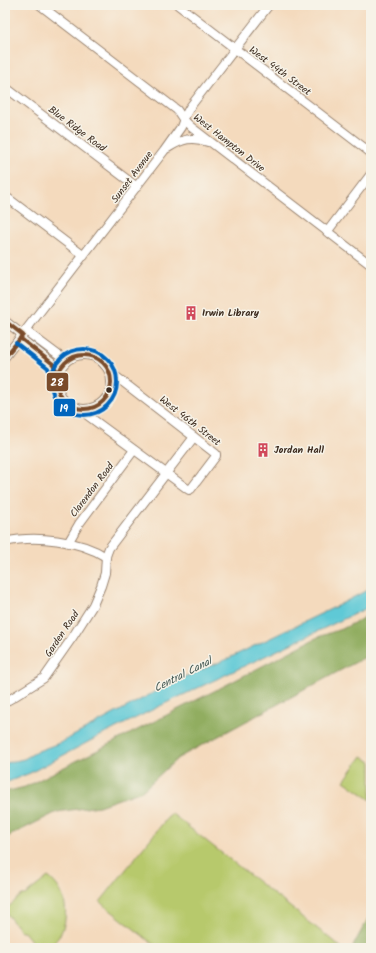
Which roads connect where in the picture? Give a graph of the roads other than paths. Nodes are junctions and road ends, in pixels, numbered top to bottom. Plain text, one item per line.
1 (40, 5) edge
2 (178, 5) edge
3 (269, 5) edge
4 (235, 49) junction
5 (5, 87) edge
6 (183, 119) junction
7 (214, 145) junction
8 (164, 151) junction
9 (371, 153) edge
10 (371, 174) edge
11 (137, 187) junction
12 (5, 196) edge
13 (327, 232) junction
14 (84, 256) junction
15 (371, 265) edge
16 (5, 321) edge
17 (23, 334) junction
18 (5, 357) edge
19 (73, 358) junction
20 (101, 361) junction
21 (58, 379) junction
22 (76, 407) junction
23 (194, 437) junction
24 (134, 450) junction
25 (166, 474) junction
26 (5, 542) edge
27 (68, 543) junction
28 (106, 557) junction
29 (5, 702) edge

1 - 6 street, West Hampton Drive
2 - 4 street, West 44th Street
3 - 4 street, Sunset Avenue
4 - 6 street, Sunset Avenue
4 - 9 street, West 44th Street
5 - 11 street, Blue Ridge Road
6 - 7 street, West Hampton Drive
6 - 8 street, Sunset Avenue
7 - 8 street
7 - 13 street, West Hampton Drive
8 - 11 street, Sunset Avenue
10 - 13 street
11 - 14 street, Sunset Avenue
12 - 14 street
13 - 15 street, West Hampton Drive
14 - 17 street, Sunset Avenue
16 - 17 street, West 46th Street
17 - 18 street, Sunset Avenue
17 - 19 street, West 46th Street
17 - 21 street, West 46th Street
19 - 20 street, West 46th Street
19 - 21 street
20 - 22 street
20 - 23 street, West 46th Street
21 - 22 street, West 46th Street
22 - 24 street, West 46th Street
23 - 25 street
23 - 25 street, West 46th Street
24 - 25 street, West 46th Street
24 - 27 street, Clarendon Road
25 - 28 street
26 - 27 street
27 - 28 street
28 - 29 street, Garden Road

